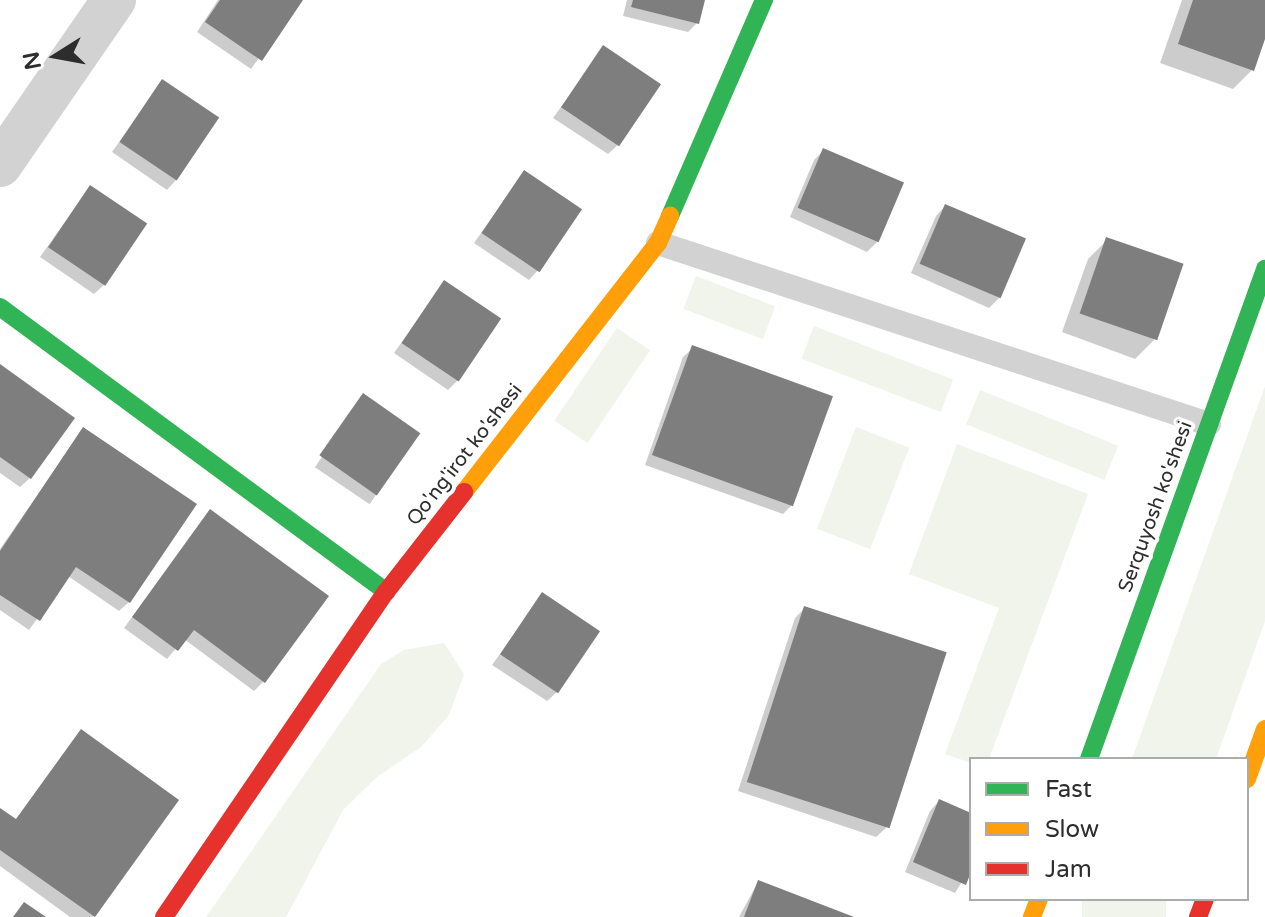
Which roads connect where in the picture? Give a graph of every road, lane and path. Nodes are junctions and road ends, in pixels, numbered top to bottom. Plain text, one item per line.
1 (114, 0) edge
2 (764, 0) edge
3 (0, 165) edge
4 (658, 243) junction
5 (1265, 269) edge
6 (0, 307) edge
7 (1209, 424) junction
8 (386, 592) junction
9 (1265, 729) edge
10 (1090, 757) edge
11 (1249, 773) edge
12 (164, 917) edge

1 - 3 street
2 - 4 street, Qo'ng'irot ko'shesi
4 - 7 lane
4 - 8 street, Qo'ng'irot ko'shesi
5 - 7 street, Serquyosh ko'shesi
6 - 8 street
7 - 10 street, Serquyosh ko'shesi
8 - 12 street, Qo'ng'irot ko'shesi
9 - 11 street

